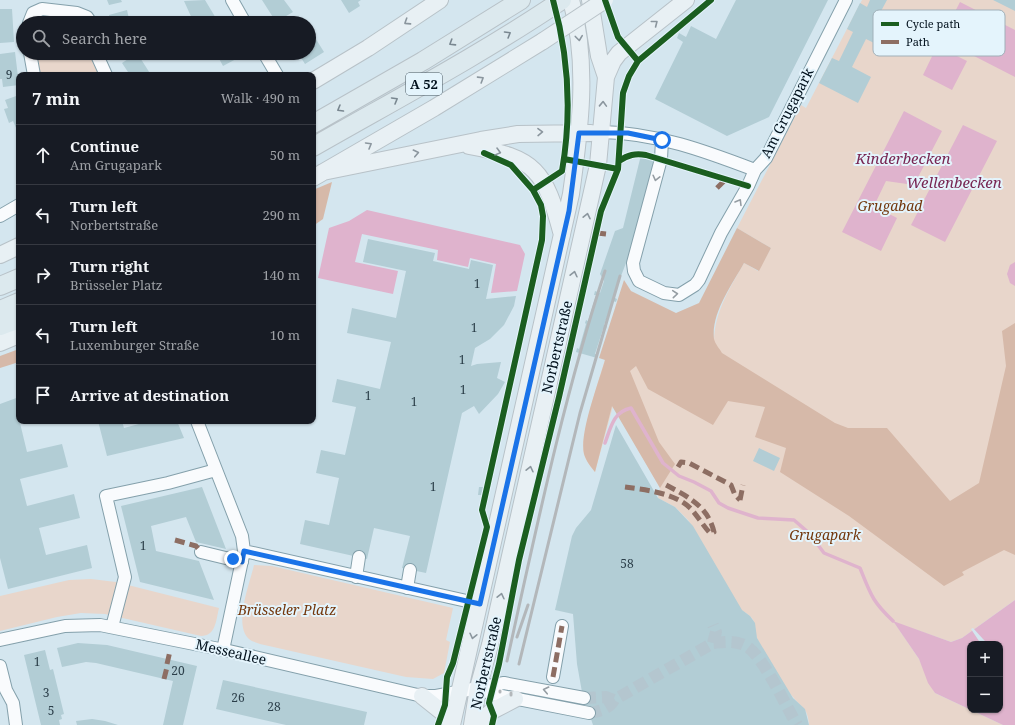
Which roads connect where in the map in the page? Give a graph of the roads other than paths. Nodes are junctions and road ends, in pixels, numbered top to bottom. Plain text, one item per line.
1 (232, 0) edge
2 (440, 0) edge
3 (521, 0) edge
4 (562, 0) edge
5 (571, 0) edge
6 (590, 0) edge
7 (605, 0) edge
8 (686, 0) edge
9 (846, 0) edge
10 (31, 16) edge
11 (84, 16) edge
12 (242, 16) edge
13 (31, 60) edge
14 (99, 60) edge
15 (268, 60) edge
16 (33, 72) edge
17 (105, 72) edge
18 (275, 72) edge
19 (606, 77) junction
20 (316, 79) edge
21 (316, 122) edge
22 (602, 132) junction
23 (579, 133) junction
24 (662, 140) junction
25 (460, 144) junction
26 (316, 145) edge
27 (755, 170) junction
28 (318, 175) edge
29 (16, 207) edge
30 (0, 216) edge
31 (562, 236) junction
32 (16, 247) edge
33 (0, 255) edge
34 (16, 279) edge
35 (0, 286) edge
36 (16, 303) edge
37 (0, 310) edge
38 (16, 320) edge
39 (0, 326) edge
40 (16, 336) edge
41 (0, 343) edge
42 (198, 424) edge
43 (216, 470) junction
44 (201, 552) dead end
45 (243, 556) junction
46 (359, 557) dead end
47 (410, 570) dead end
48 (356, 576) junction
49 (407, 588) junction
50 (480, 604) junction
51 (562, 626) dead end
52 (112, 627) junction
53 (0, 640) edge
54 (224, 650) junction
55 (0, 666) edge
56 (553, 677) dead end
57 (478, 688) junction
58 (460, 691) junction
59 (422, 696) junction
60 (584, 698) tunnel mouth
61 (515, 699) junction
62 (589, 713) tunnel mouth
63 (452, 724) edge
64 (16, 725) edge
65 (472, 725) edge
66 (476, 725) edge

1 - 12 street
2 -> 20 main road
3 -> 21 highway, A 52
26 -> 4 highway, A 52
5 -> 23 main road, Norbertstraße
6 - 19 main road
28 -> 7 main road, bridge
19 -> 8 main road, Norbertstraße
9 - 27 street, Am Grugapark
10 - 11 street
13 - 16 street
14 - 17 street
15 - 18 street
22 -> 19 main road, Norbertstraße
22 - 23 main road, Am Grugapark
22 - 24 street, Am Grugapark
57 -> 22 main road, Norbertstraße
25 -> 23 main road, Am Grugapark
23 - 31 main road, Norbertstraße
24 - 27 street, Am Grugapark
24 -> 27 street
28 -> 25 main road, Am Grugapark
25 -> 31 main road
29 - 30 street
31 - 50 main road, Norbertstraße
32 - 33 main road
34 - 35 highway
36 - 37 highway
38 - 39 highway
40 - 41 main road
42 - 43 street
43 - 45 street
43 - 52 street
44 - 45 street
45 - 48 street
45 - 54 street
46 - 48 street
47 - 49 street
48 - 49 street
49 - 50 street
50 -> 58 main road, Norbertstraße
51 - 56 street
52 - 53 street, Messeallee
52 - 54 street, Messeallee
54 - 59 street, Messeallee
55 - 64 street
57 - 58 street, Messeallee
60 -> 57 street, Messeallee
57 - 61 street
57 - 65 main road, Norbertstraße
58 - 59 street, Messeallee
58 - 63 main road, Norbertstraße
59 - 63 main road
61 - 62 street
61 - 66 main road

